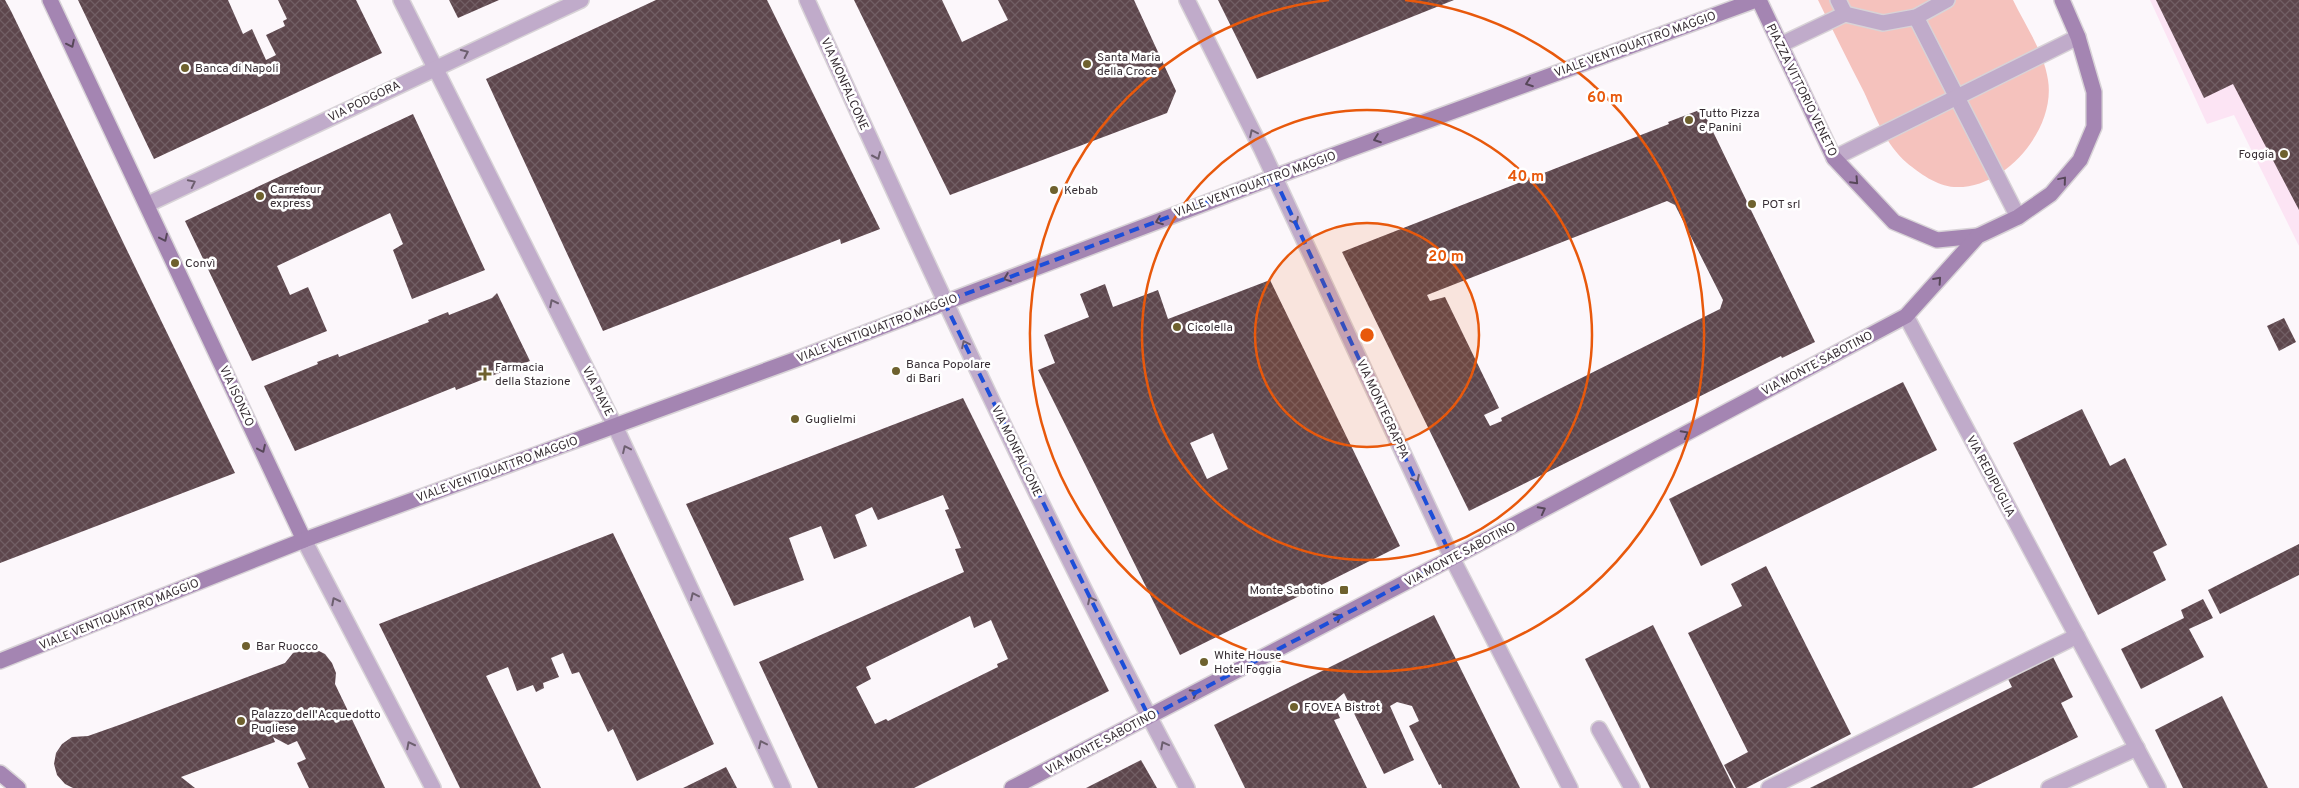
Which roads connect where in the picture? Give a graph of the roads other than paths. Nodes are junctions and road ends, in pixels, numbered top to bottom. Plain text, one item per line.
1 (50, 0) edge
2 (401, 0) edge
3 (582, 0) edge
4 (807, 0) edge
5 (1187, 0) edge
6 (1757, 0) edge
7 (1838, 0) edge
8 (1947, 0) edge
9 (2062, 0) edge
10 (1845, 14) junction
11 (1916, 17) junction
12 (2078, 37) junction
13 (1780, 45) junction
14 (434, 68) junction
15 (1957, 97) junction
16 (1834, 158) junction
17 (1274, 177) junction
18 (148, 204) junction
19 (2018, 217) junction
20 (1978, 236) junction
21 (944, 302) junction
22 (1906, 316) junction
23 (615, 426) junction
24 (304, 540) junction
25 (1452, 558) junction
26 (2077, 636) junction
27 (0, 661) edge
28 (1148, 717) junction
29 (1599, 729) dead end
30 (2137, 748) junction
31 (0, 773) edge
32 (1772, 787) edge
33 (18, 788) edge
34 (433, 788) edge
35 (783, 788) edge
36 (1012, 788) edge
37 (1187, 788) edge
38 (1570, 788) edge
39 (1632, 788) edge
40 (2049, 788) edge
41 (2158, 788) edge

1 -> 18 street, VIA ISONZO
2 - 14 street, VIA PIAVE
14 -> 3 street, VIA PODGORA
4 -> 21 street, VIA MONFALCONE
17 -> 5 street, VIA MONTEGRAPPA
6 - 13 street, PIAZZA VITTORIO VENETO
6 -> 17 street, VIALE VENTIQUATTRO MAGGIO
7 - 10 street
8 - 11 street
9 - 12 street, PIAZZA VITTORIO VENETO
10 - 11 street
10 - 13 street
11 - 15 street
12 - 15 street
19 -> 12 street, PIAZZA VITTORIO VENETO
13 - 16 street, PIAZZA VITTORIO VENETO
18 -> 14 street, VIA PODGORA
23 -> 14 street, VIA PIAVE
15 - 16 street
15 - 19 street
16 -> 20 street, PIAZZA VITTORIO VENETO
17 -> 21 street, VIALE VENTIQUATTRO MAGGIO
17 -> 25 street, VIA MONTEGRAPPA
18 -> 24 street, VIA ISONZO
19 - 20 street, PIAZZA VITTORIO VENETO
22 -> 20 street, PIAZZA VITTORIO VENETO
21 - 23 street, VIALE VENTIQUATTRO MAGGIO
28 -> 21 street, VIA MONFALCONE
25 -> 22 street, VIA MONTE SABOTINO
22 - 26 street, VIA REDIPUGLIA
23 - 24 street, VIALE VENTIQUATTRO MAGGIO
35 -> 23 street, VIA PIAVE
24 - 27 street, VIALE VENTIQUATTRO MAGGIO
34 -> 24 street, VIA ISONZO
28 -> 25 street, VIA MONTE SABOTINO
25 - 38 street, VIA MONTEGRAPPA
26 - 30 street, VIA REDIPUGLIA
26 - 32 street
28 - 36 street, VIA MONTE SABOTINO
37 -> 28 street, VIA MONFALCONE
29 - 39 street
30 - 40 street
30 - 41 street, VIA REDIPUGLIA
31 - 33 street

